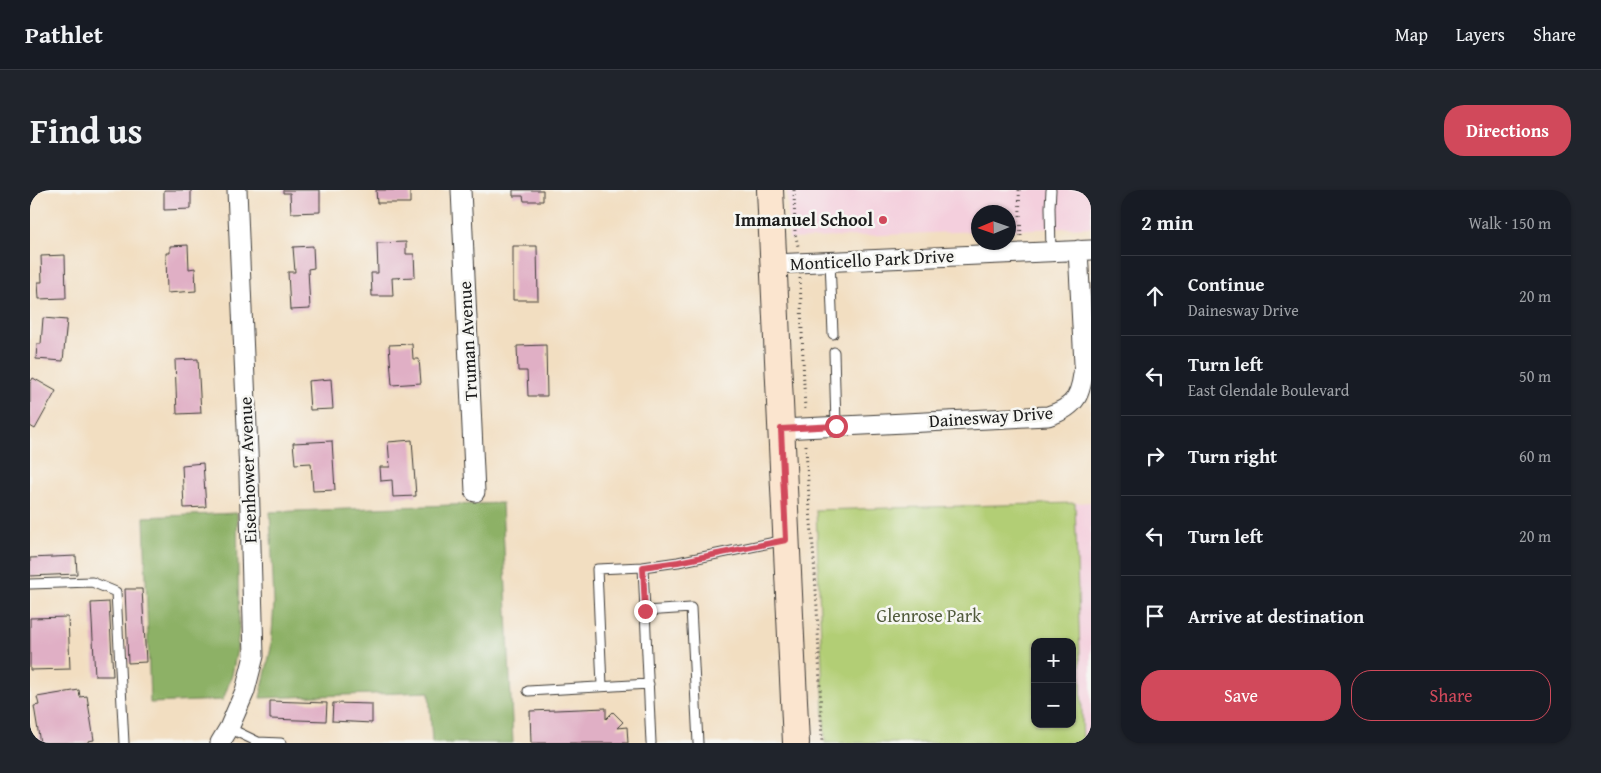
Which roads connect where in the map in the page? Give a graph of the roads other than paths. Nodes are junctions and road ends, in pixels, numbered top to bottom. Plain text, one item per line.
1 (238, 190) edge
2 (461, 190) edge
3 (770, 190) edge
4 (1051, 190) edge
5 (1084, 250) edge
6 (1051, 252) junction
7 (830, 261) junction
8 (774, 264) junction
9 (833, 334) dead end
10 (834, 352) dead end
11 (836, 426) junction
12 (793, 428) junction
13 (475, 492) dead end
14 (786, 540) junction
15 (643, 567) junction
16 (30, 584) edge
17 (645, 611) junction
18 (649, 684) junction
19 (602, 686) junction
20 (528, 691) dead end
21 (224, 736) edge
22 (124, 743) edge
23 (282, 743) edge
24 (651, 743) edge
25 (698, 743) edge
26 (796, 743) edge

1 - 21 street, Eisenhower Avenue
2 - 13 street, Truman Avenue
3 - 8 street
4 - 6 lane
5 - 6 street, Monticello Park Drive
5 - 11 street, Dainesway Drive
6 - 7 street, Monticello Park Drive
7 - 8 street, Monticello Park Drive
7 - 9 lane
8 - 12 street
10 - 11 lane
11 - 12 street, Dainesway Drive
12 - 14 street
14 - 15 lane
14 - 26 street
15 - 17 lane
15 - 19 lane
16 - 22 lane
17 - 18 lane
17 - 25 lane
18 - 19 lane
18 - 24 lane
19 - 20 lane
21 - 23 lane

